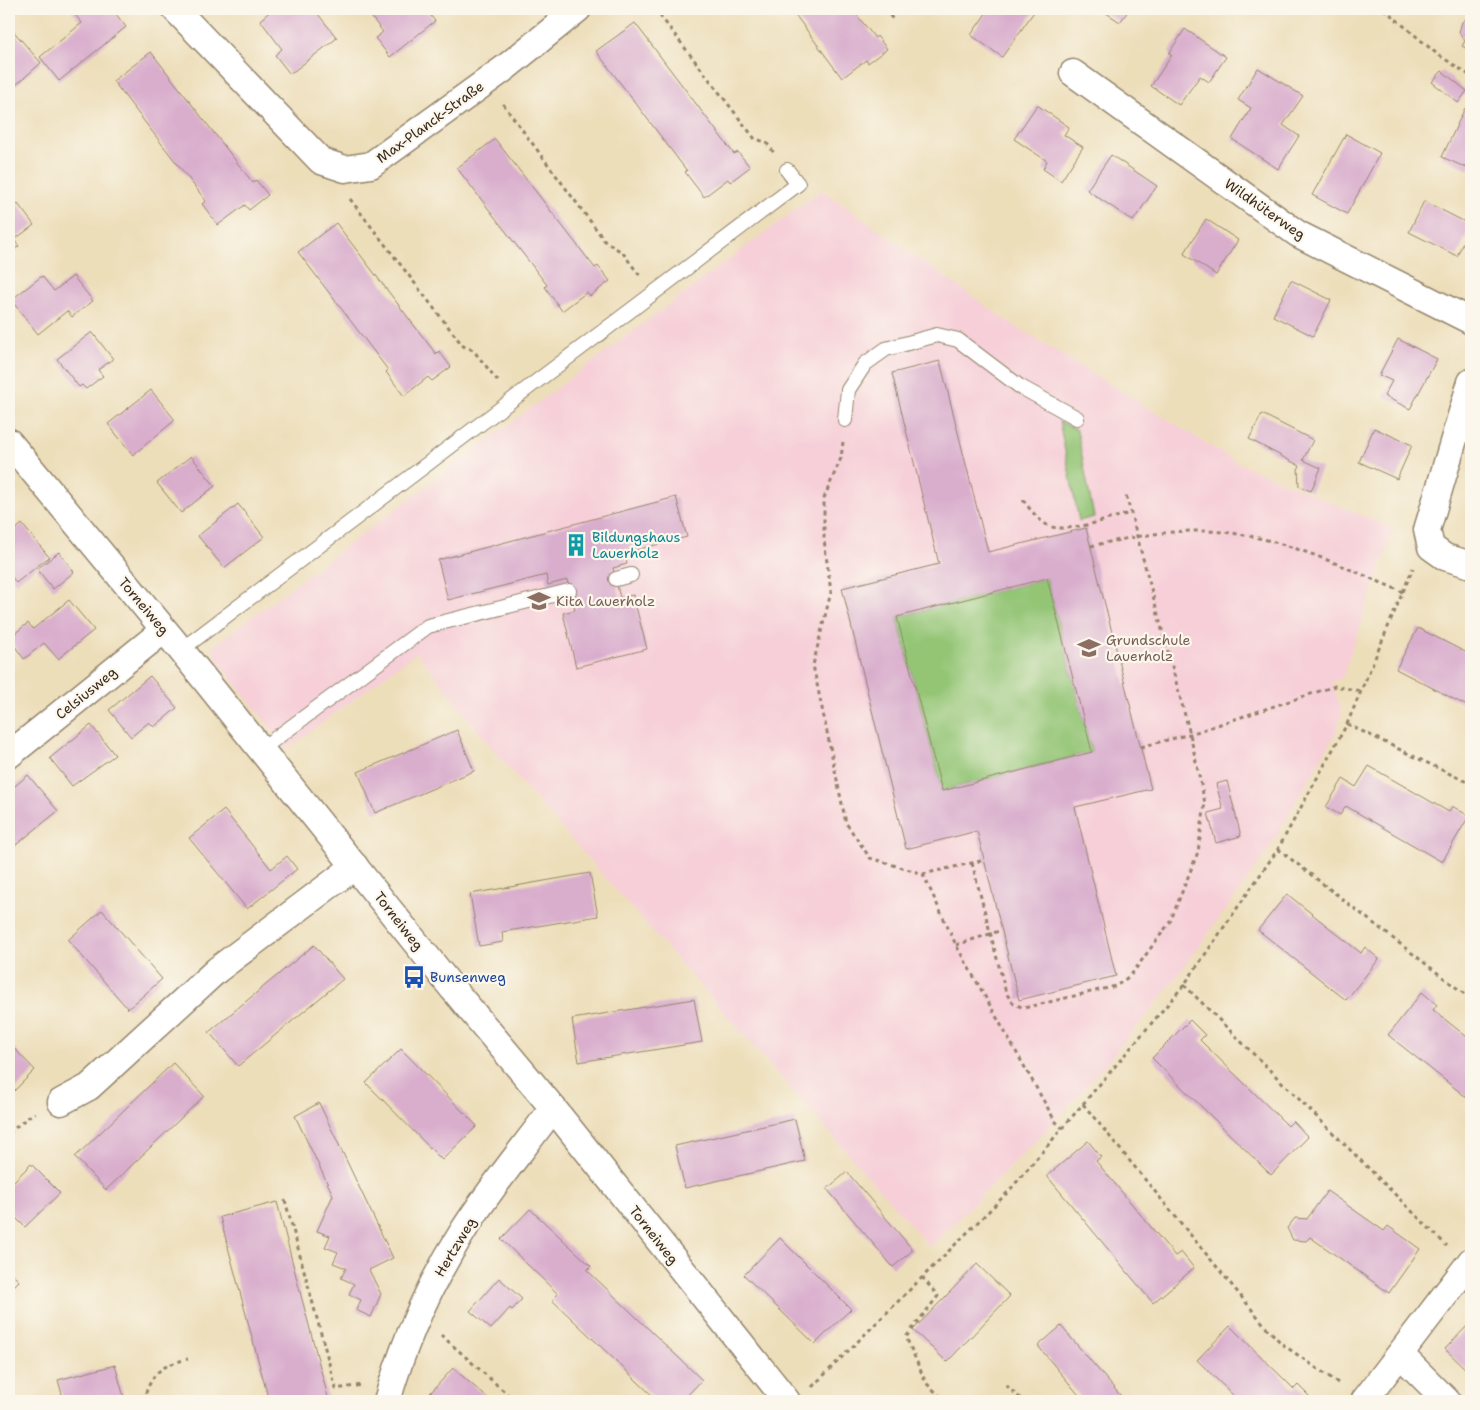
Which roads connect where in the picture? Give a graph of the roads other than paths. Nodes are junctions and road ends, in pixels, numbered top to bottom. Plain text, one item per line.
1 (175, 9) edge
2 (578, 9) edge
3 (1073, 73) dead end
4 (787, 170) road end
5 (1471, 321) edge
6 (1471, 382) edge
7 (1077, 418) dead end
8 (845, 420) road end
9 (9, 442) edge
10 (1471, 565) edge
11 (631, 575) dead end
12 (616, 579) dead end
13 (569, 591) dead end
14 (164, 630) junction
15 (181, 650) junction
16 (260, 750) junction
17 (9, 755) edge
18 (355, 866) junction
19 (61, 1102) dead end
20 (553, 1108) junction
21 (1469, 1264) edge
22 (1401, 1355) junction
23 (390, 1391) edge
24 (797, 1395) edge
25 (1364, 1401) edge
26 (1447, 1401) edge

1 - 2 street, Max-Planck-Straße
3 - 5 street, Wildhüterweg
4 - 15 lane
6 - 10 street
7 - 8 lane
9 - 14 street, Torneiweg
11 - 12 lane
13 - 16 lane
14 - 15 street, Torneiweg
14 - 17 street, Celsiusweg
15 - 16 street, Torneiweg
16 - 18 street, Torneiweg
18 - 19 street
18 - 20 street, Torneiweg
20 - 23 street, Hertzweg
20 - 24 street, Torneiweg
21 - 22 street
22 - 25 street
22 - 26 street

